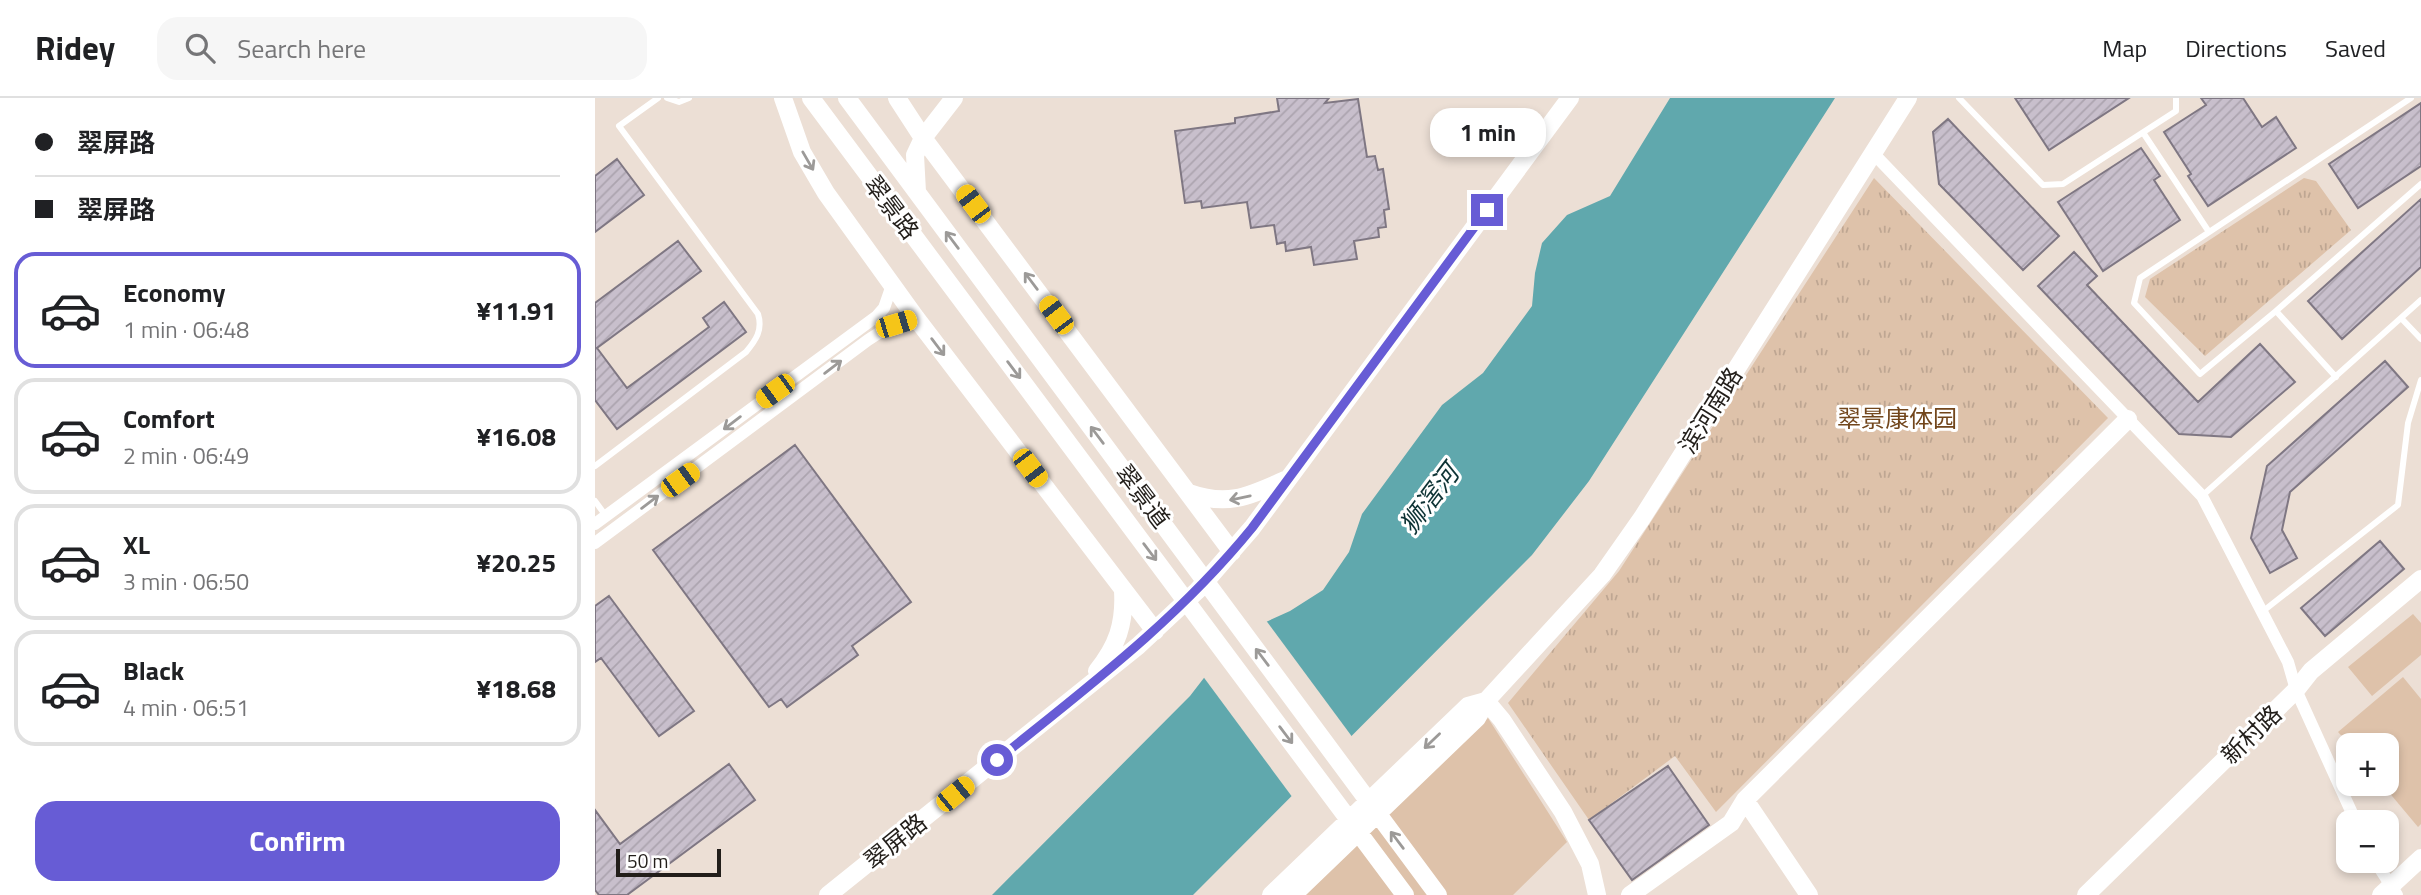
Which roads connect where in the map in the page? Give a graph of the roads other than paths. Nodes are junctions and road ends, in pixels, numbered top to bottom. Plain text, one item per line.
1 (658, 98) edge
2 (667, 98) edge
3 (689, 98) edge
4 (783, 98) edge
5 (811, 98) edge
6 (847, 98) edge
7 (954, 98) edge
8 (1570, 98) edge
9 (1908, 98) edge
10 (1959, 98) edge
11 (2176, 98) edge
12 (2411, 98) edge
13 (903, 99) edge
14 (2144, 134) junction
15 (923, 138) junction
16 (1873, 153) junction
17 (2421, 184) edge
18 (917, 192) junction
19 (2209, 232) junction
20 (892, 285) junction
21 (2421, 300) edge
22 (2276, 311) junction
23 (916, 318) junction
24 (2401, 318) junction
25 (2421, 339) edge
26 (2336, 377) junction
27 (2421, 380) edge
28 (2127, 419) junction
29 (595, 466) edge
30 (1288, 478) junction
31 (1189, 493) junction
32 (2201, 496) junction
33 (595, 501) edge
34 (606, 516) junction
35 (595, 524) edge
36 (615, 528) junction
37 (595, 543) edge
38 (1232, 552) junction
39 (2421, 579) edge
40 (1123, 591) junction
41 (2262, 611) junction
42 (1155, 631) junction
43 (2296, 690) junction
44 (1081, 692) junction
45 (1486, 701) junction
46 (1745, 800) junction
47 (2350, 810) edge
48 (2421, 858) edge
49 (2381, 873) edge
50 (2390, 892) edge
51 (828, 895) edge
52 (1271, 895) edge
53 (1293, 895) edge
54 (1405, 895) edge
55 (1438, 895) edge
56 (1597, 895) edge
57 (1630, 895) edge
58 (1809, 895) edge
59 (2086, 895) edge

1 - 29 lane
2 - 3 lane
4 -> 20 street
5 -> 54 street, 翠景路
6 - 18 street, 翠景道
7 - 15 street
8 - 30 street, 翠屏路
9 - 16 street, 滨河南路
10 - 14 lane
11 - 14 lane
12 - 19 lane
13 - 15 street
14 - 19 lane
15 - 18 street
31 -> 15 street
16 - 28 street
16 - 45 street, 滨河南路
17 - 22 lane
55 -> 18 street, 翠景道
19 - 22 lane
20 - 23 street
20 -> 34 street
21 - 24 lane
22 - 26 lane
36 -> 23 street
23 -> 40 street
24 - 25 lane
24 - 26 lane
26 - 32 lane
27 - 41 lane
28 - 32 street
28 - 46 street
30 -> 31 street
30 - 38 street, 翠屏路
31 - 38 street
32 - 41 street
33 - 34 lane
34 - 35 street
34 - 36 lane
36 - 37 street
38 - 42 street, 翠屏路
39 - 43 street, 新村路
40 - 42 street
40 - 44 street
41 - 43 street
42 - 44 street, 翠屏路
43 - 47 street
43 - 59 street, 新村路
44 - 51 street, 翠屏路
45 -> 52 street, 滨河南路
45 - 53 street, 滨河南路
45 - 56 street
46 - 57 street
46 - 58 street
48 - 50 street
49 - 50 street

